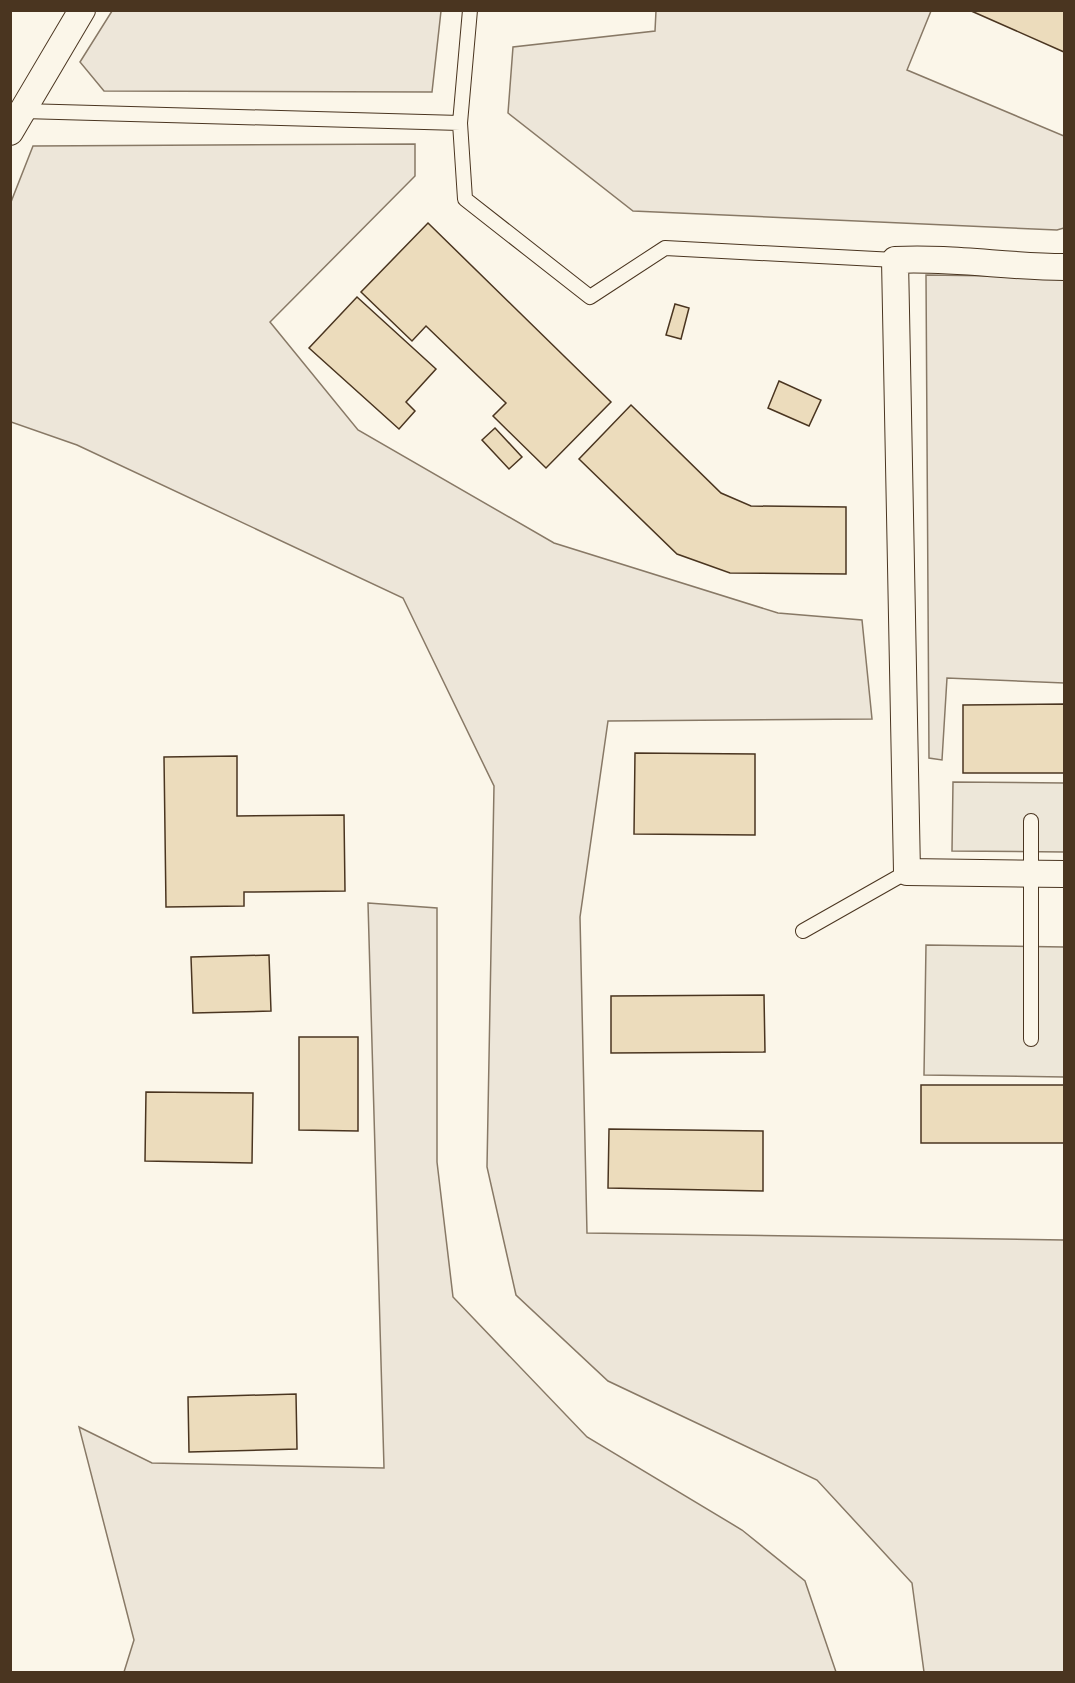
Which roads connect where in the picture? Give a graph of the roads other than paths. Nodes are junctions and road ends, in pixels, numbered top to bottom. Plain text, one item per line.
1 (82, 10) edge
2 (470, 10) edge
3 (17, 122) edge
4 (460, 123) junction
5 (896, 260) junction
6 (1065, 267) edge
7 (1031, 821) dead end
8 (907, 872) junction
9 (1030, 874) junction
10 (1065, 874) edge
11 (803, 931) dead end
12 (1030, 1040) dead end

1 - 3 street
2 - 4 lane
3 - 4 lane
4 - 5 lane
5 - 6 street
5 - 8 street
7 - 9 lane
8 - 9 street
8 - 11 lane
9 - 10 street
9 - 12 lane

